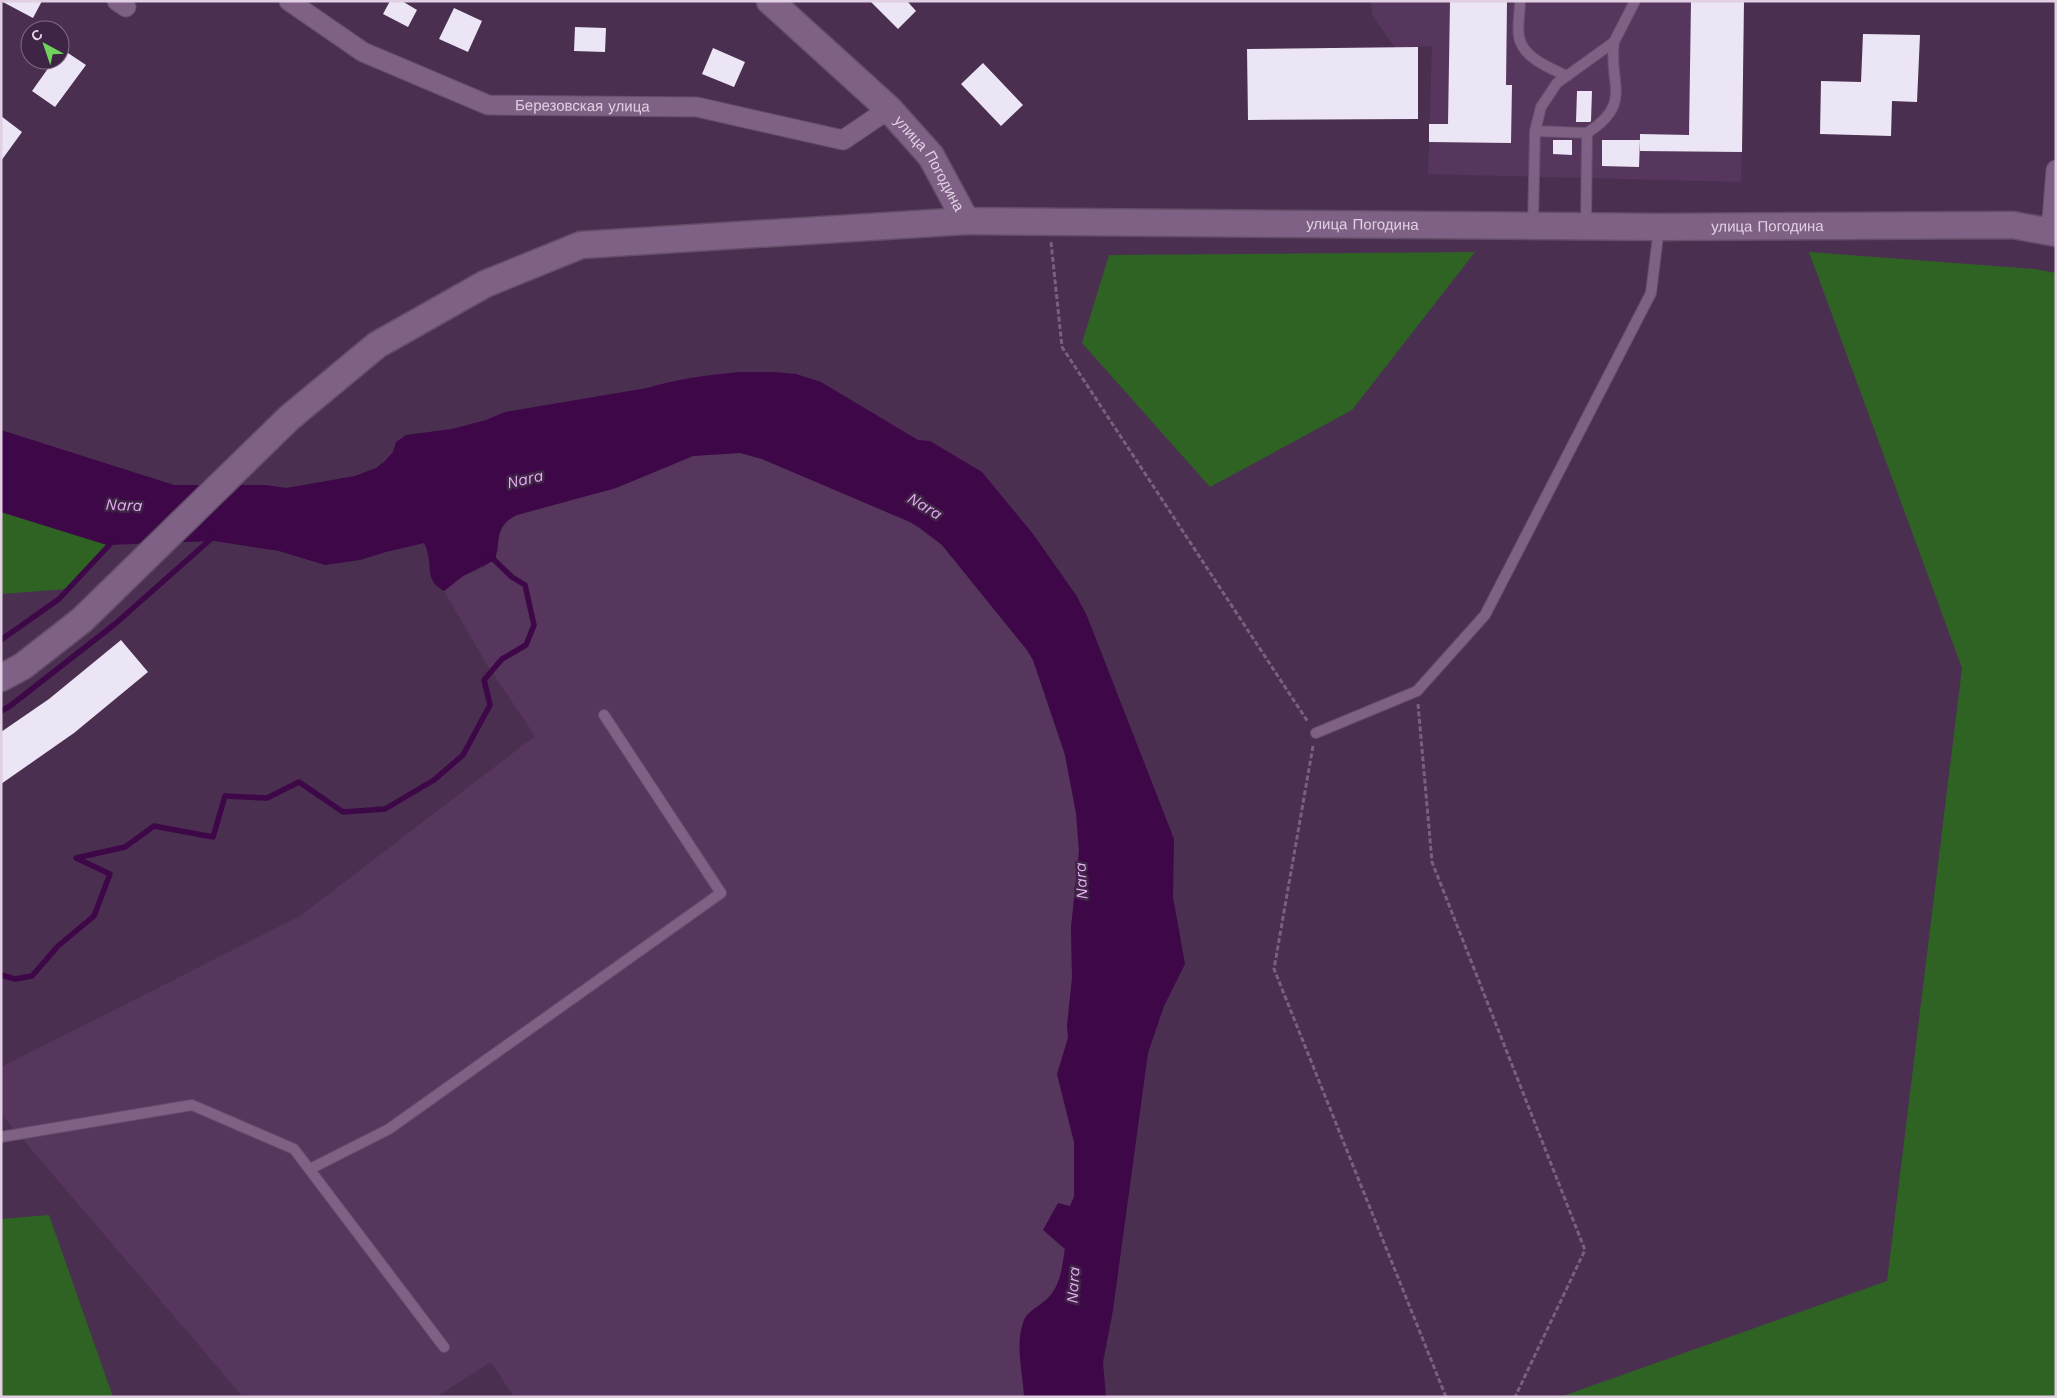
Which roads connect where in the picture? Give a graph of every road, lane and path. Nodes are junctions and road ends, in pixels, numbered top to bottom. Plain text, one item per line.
1 (289, 1) edge
2 (770, 1) edge
3 (1520, 1) edge
4 (1635, 1) edge
5 (1614, 42) junction
6 (1567, 76) junction
7 (889, 110) junction
8 (1535, 131) junction
9 (1588, 133) junction
10 (2056, 170) edge
11 (966, 221) junction
12 (1533, 226) junction
13 (1586, 227) junction
14 (1659, 227) junction
15 (2054, 233) edge
16 (1050, 239) dead end
17 (1, 678) edge
18 (1417, 691) junction
19 (604, 715) dead end
20 (1316, 733) junction
21 (1, 1137) edge
22 (310, 1169) junction
23 (444, 1347) dead end
24 (1446, 1397) edge
25 (1515, 1397) edge

1 - 7 street, Березовская улица
2 - 7 street, улица Погодина
3 - 6 lane
4 - 5 lane
5 - 6 lane
5 - 9 lane
6 - 8 lane
7 - 11 street, улица Погодина
8 - 9 lane
8 - 12 lane
9 - 13 lane
10 - 15 street
11 - 12 street, улица Погодина
11 - 17 street
12 - 13 street, улица Погодина
13 - 14 street, улица Погодина
14 - 15 street, улица Погодина
14 - 18 lane
16 - 20 path
18 - 20 lane
18 - 25 path
19 - 22 lane
20 - 24 path
21 - 22 lane
22 - 23 lane

